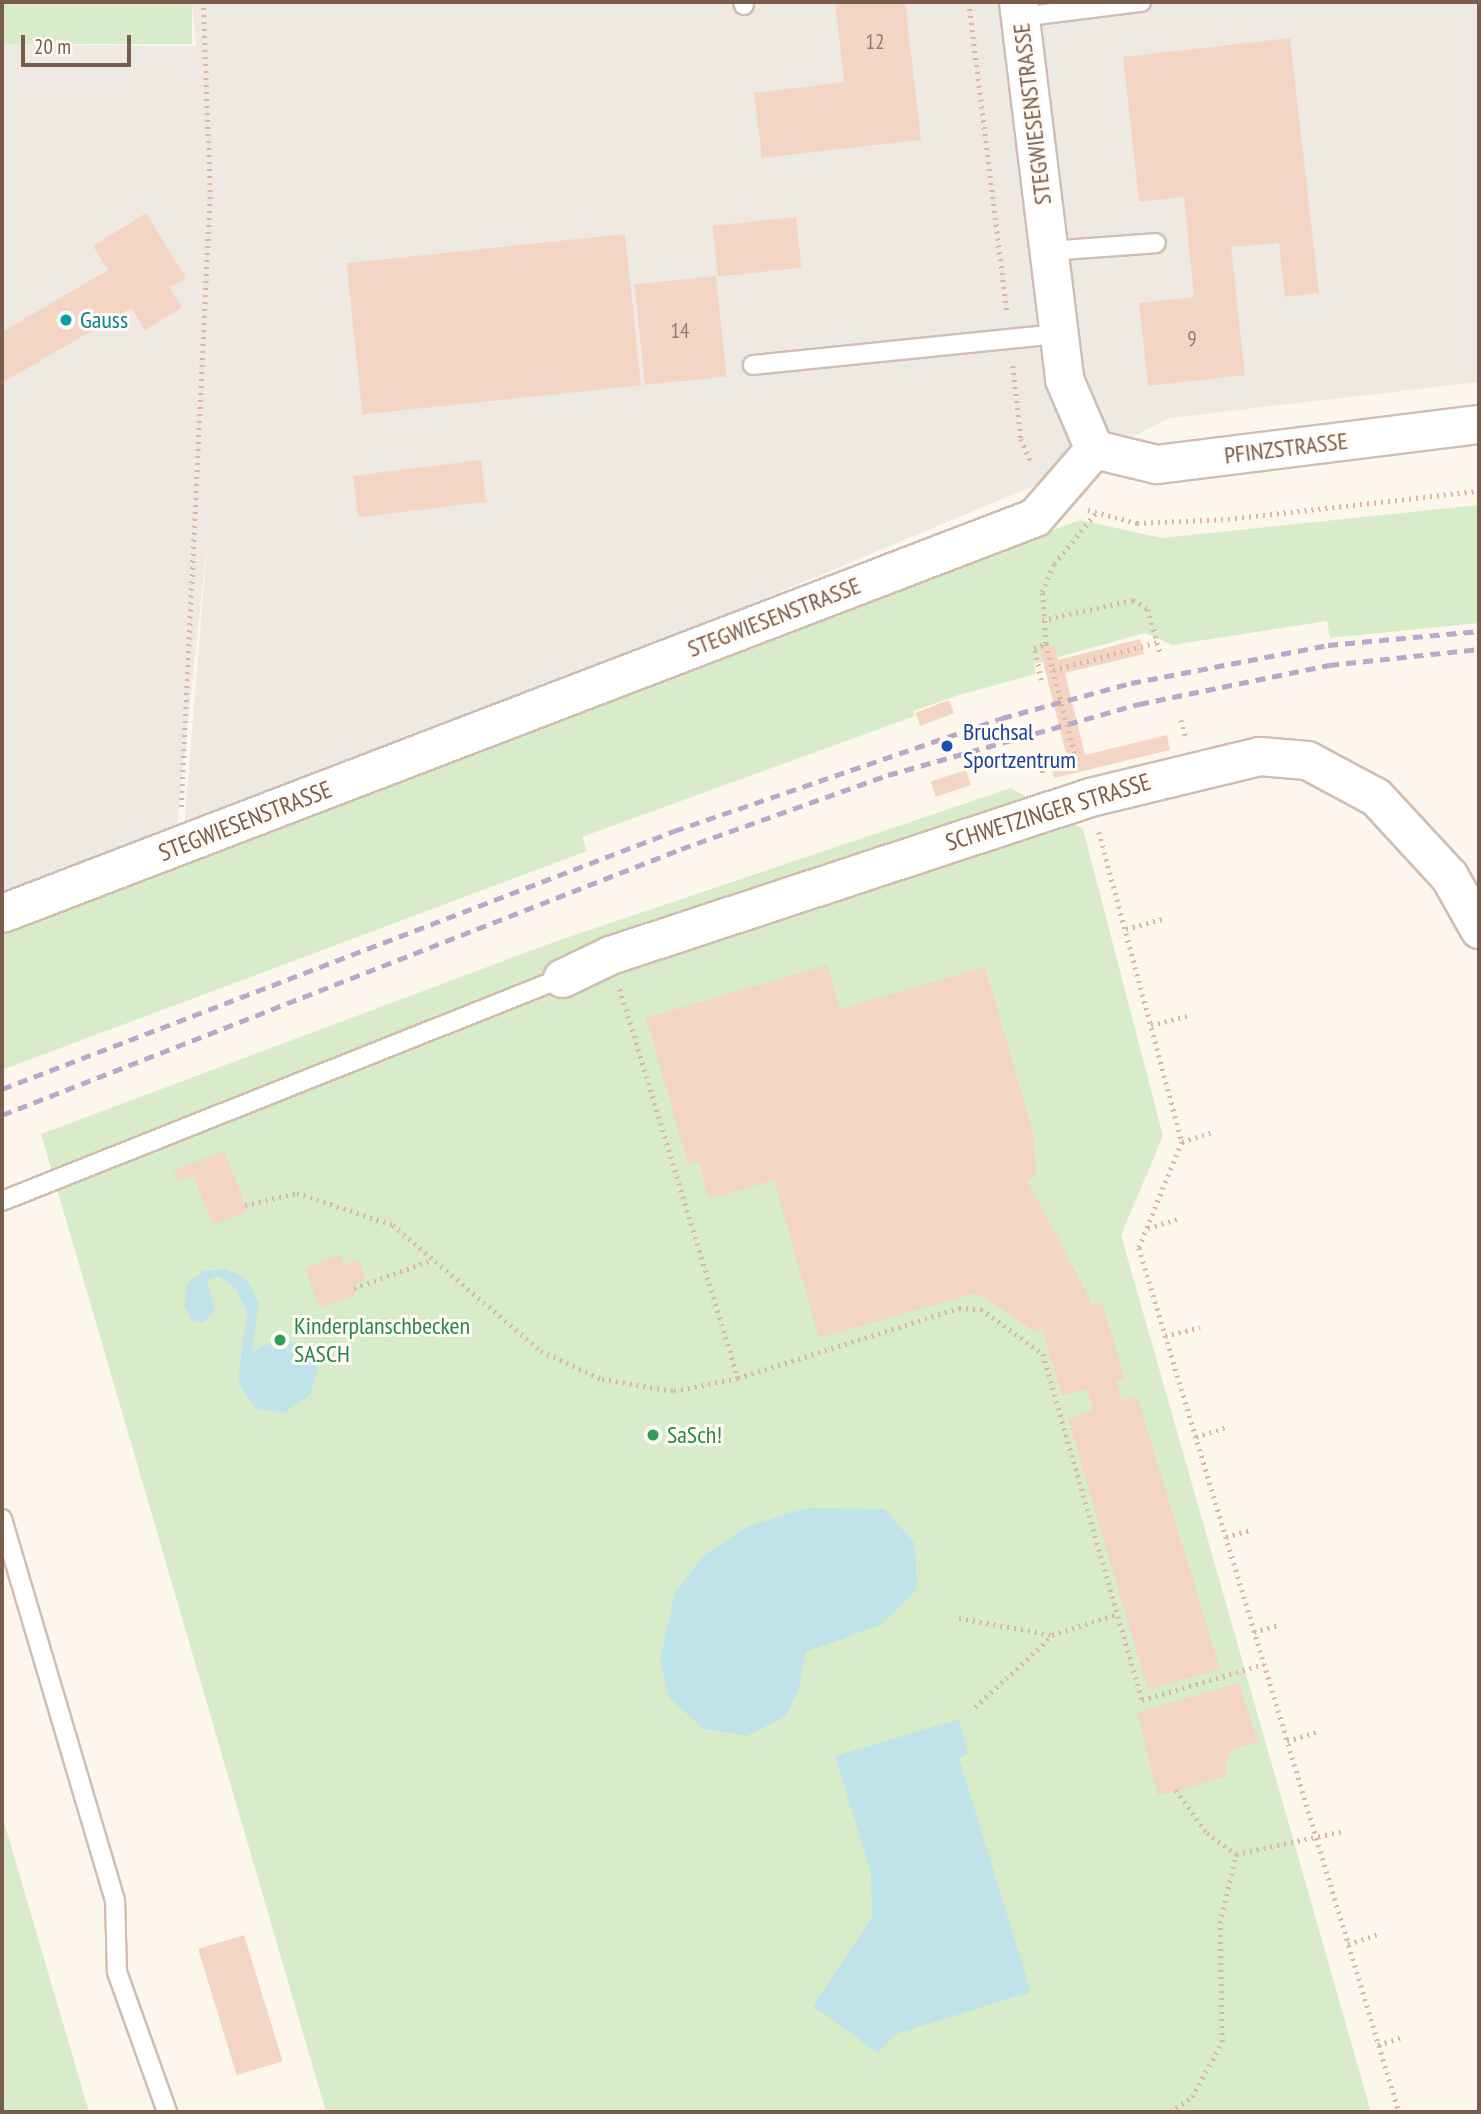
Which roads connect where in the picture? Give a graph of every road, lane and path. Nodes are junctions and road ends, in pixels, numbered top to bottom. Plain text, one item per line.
1 (203, 2) edge
2 (969, 2) edge
3 (1140, 2) edge
4 (1019, 10) edge
5 (1156, 243) dead end
6 (1048, 251) junction
7 (1058, 334) junction
8 (1011, 340) junction
9 (753, 365) dead end
10 (1479, 424) edge
11 (1094, 449) junction
12 (1479, 491) edge
13 (1060, 495) junction
14 (1095, 514) junction
15 (1042, 620) junction
16 (1158, 642) junction
17 (1046, 644) junction
18 (1160, 652) dead end
19 (1053, 670) junction
20 (1041, 680) dead end
21 (1084, 781) junction
22 (179, 846) junction
23 (2, 912) edge
24 (1165, 918) dead end
25 (1126, 929) junction
26 (1479, 929) edge
27 (610, 955) junction
28 (562, 978) joint
29 (1188, 1016) dead end
30 (1151, 1025) junction
31 (1215, 1131) dead end
32 (1182, 1142) junction
33 (2, 1201) edge
34 (245, 1205) dead end
35 (1180, 1218) dead end
36 (1147, 1228) junction
37 (433, 1259) junction
38 (354, 1289) dead end
39 (1200, 1327) dead end
40 (1165, 1336) junction
41 (738, 1378) junction
42 (1227, 1427) dead end
43 (1196, 1437) junction
44 (2, 1519) edge
45 (1251, 1530) dead end
46 (1226, 1537) junction
47 (1117, 1614) junction
48 (959, 1618) dead end
49 (1279, 1625) dead end
50 (1254, 1632) junction
51 (1052, 1635) junction
52 (1264, 1664) junction
53 (975, 1707) dead end
54 (1317, 1732) dead end
55 (1287, 1741) junction
56 (1177, 1790) dead end
57 (1343, 1831) dead end
58 (1316, 1839) junction
59 (1236, 1854) junction
60 (1378, 1934) dead end
61 (1348, 1944) junction
62 (1403, 2037) dead end
63 (1378, 2045) junction
64 (167, 2112) edge
65 (1170, 2112) edge
66 (1399, 2112) edge

1 - 22 path
2 - 8 path
3 - 4 lane
4 - 6 street, STEGWIESENSTRASSE
5 - 6 lane
6 - 7 street, STEGWIESENSTRASSE
7 - 8 lane
7 - 11 street, STEGWIESENSTRASSE
8 - 9 lane
8 - 13 path
10 - 11 street, PFINZSTRASSE
11 - 13 street, STEGWIESENSTRASSE
12 - 14 path
13 - 14 path
13 - 22 street, STEGWIESENSTRASSE
14 - 15 path
15 - 16 path
15 - 17 path
16 - 18 path
16 - 19 path
17 - 19 path
17 - 20 path
19 - 21 path, bridge
21 - 25 path
21 - 26 street, SCHWETZINGER STRASSE
21 - 27 street, SCHWETZINGER STRASSE
22 - 23 street, STEGWIESENSTRASSE
24 - 25 path
25 - 30 path
27 - 28 street, SCHWETZINGER STRASSE
27 - 41 path
28 - 33 lane
29 - 30 path
30 - 32 path
31 - 32 path
32 - 36 path
34 - 37 path
35 - 36 path
36 - 40 path
37 - 38 path
37 - 41 path
39 - 40 path
40 - 43 path
41 - 47 path
42 - 43 path
43 - 46 path
44 - 64 lane
45 - 46 path
46 - 50 path
47 - 51 path
47 - 52 path
48 - 51 path
49 - 50 path
50 - 52 path
51 - 53 path
52 - 55 path
54 - 55 path
55 - 58 path
56 - 59 path
57 - 58 path
58 - 59 path
58 - 61 path
59 - 65 path
60 - 61 path
61 - 63 path
62 - 63 path
63 - 66 path

